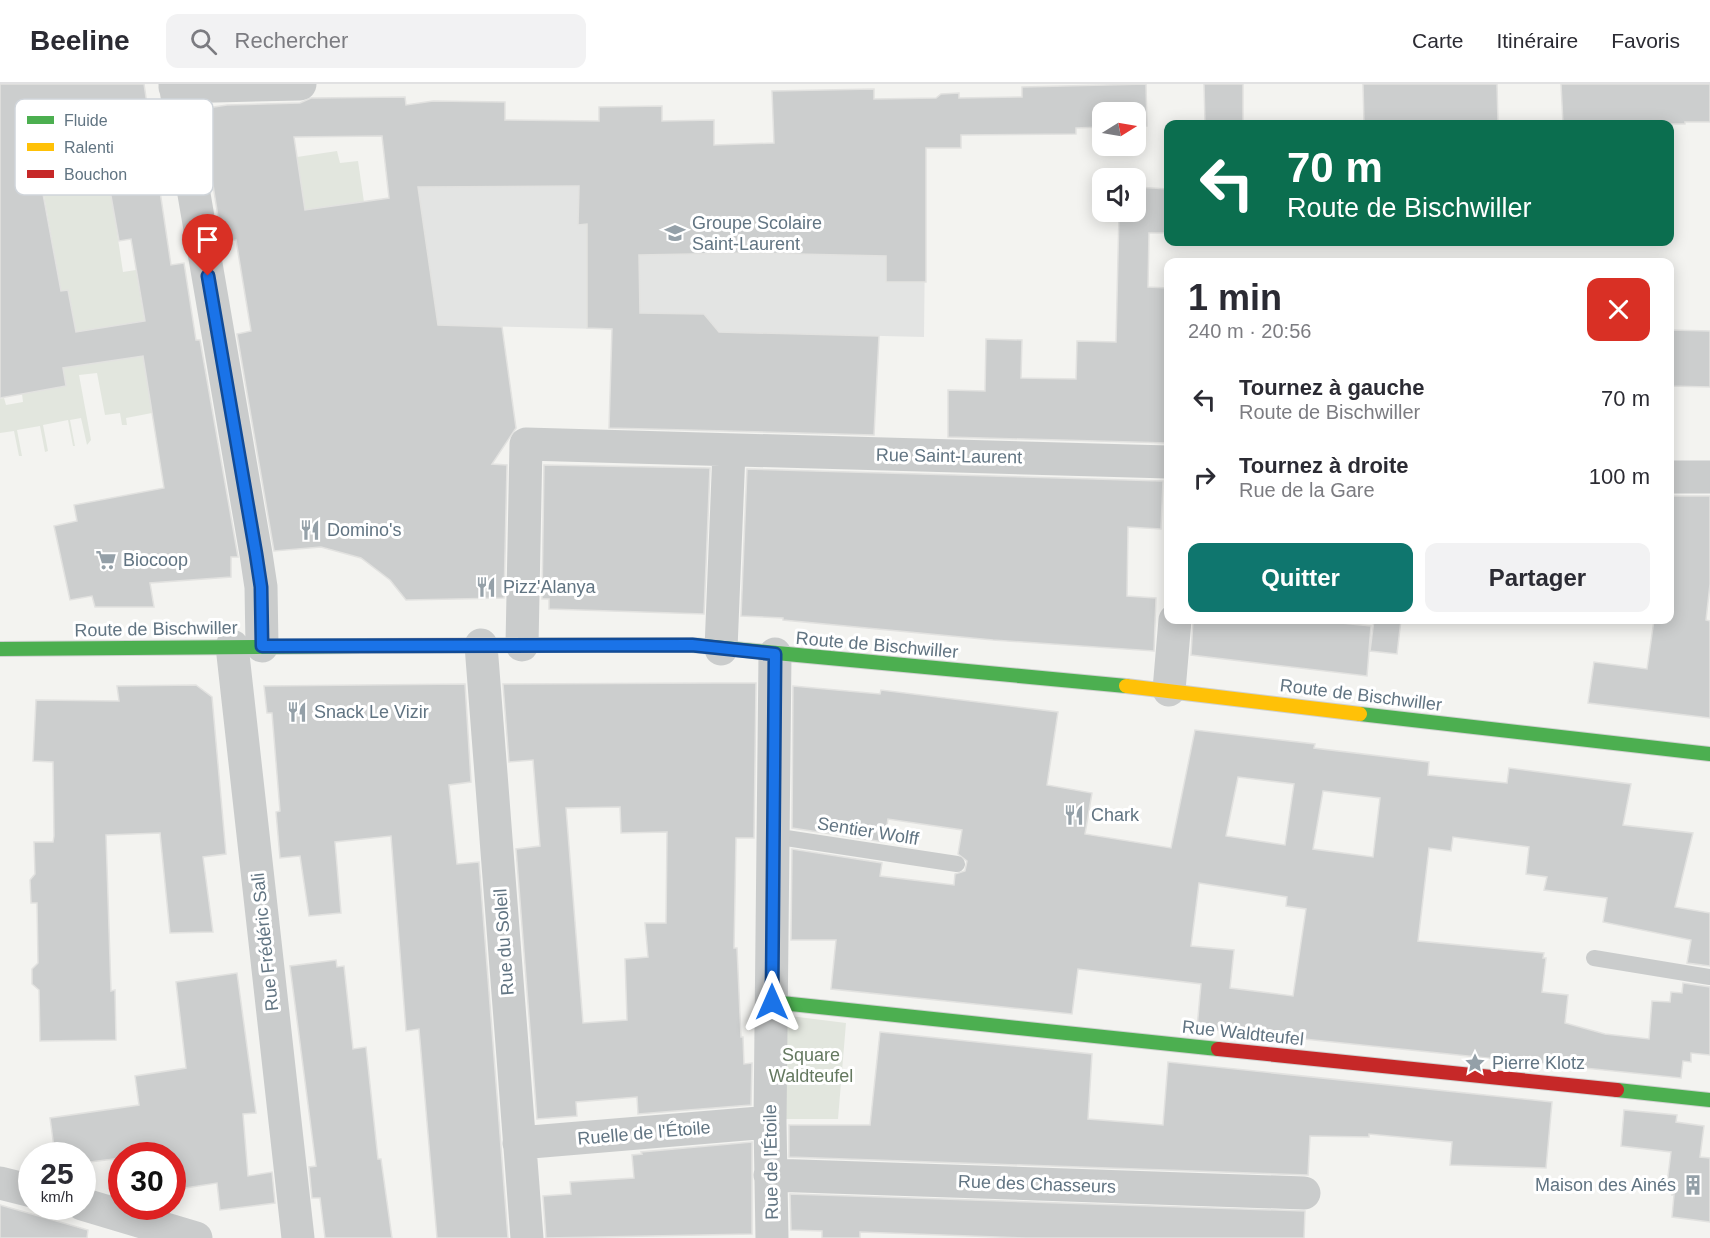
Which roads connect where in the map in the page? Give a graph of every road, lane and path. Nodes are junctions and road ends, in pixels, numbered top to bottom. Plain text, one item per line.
1 (300, 84) edge
2 (175, 85) edge
3 (194, 195) edge
4 (729, 451) junction
5 (1164, 462) edge
6 (1674, 477) edge
7 (1710, 477) edge
8 (1175, 624) edge
9 (481, 645) junction
10 (522, 645) junction
11 (247, 646) junction
12 (0, 649) edge
13 (721, 649) junction
14 (775, 654) junction
15 (1169, 690) junction
16 (1710, 754) edge
17 (773, 836) junction
18 (957, 864) dead end
19 (1594, 958) dead end
20 (1710, 977) edge
21 (772, 1002) junction
22 (1710, 1100) edge
23 (770, 1122) junction
24 (519, 1143) junction
25 (770, 1175) junction
26 (0, 1183) edge
27 (18, 1188) edge
28 (1304, 1193) dead end
29 (96, 1213) edge
30 (118, 1226) edge
31 (194, 1237) edge
32 (298, 1238) edge
33 (527, 1238) edge
34 (772, 1238) edge

1 - 2 street
3 - 11 street, Rue Frédéric Sali
4 - 5 street, Rue Saint-Laurent
4 - 10 street, Rue Saint-Laurent
4 - 13 street
6 - 7 street
8 - 15 street
9 - 10 main road, Route de Bischwiller
9 - 11 main road, Route de Bischwiller
9 - 24 street, Rue du Soleil
10 - 13 main road, Route de Bischwiller
11 - 12 main road, Route de Bischwiller
11 - 32 street, Rue Frédéric Sali
13 - 14 main road, Route de Bischwiller
14 - 15 main road, Route de Bischwiller
14 - 17 street, Rue de l'Étoile
15 - 16 main road, Route de Bischwiller
17 - 18 lane, Sentier Wolff
17 - 21 street, Rue de l'Étoile
19 - 20 lane
21 - 22 main road, Rue Waldteufel
21 - 23 street, Rue de l'Étoile
23 - 24 street, Ruelle de l'Étoile
23 - 25 street, Rue de l'Étoile
24 - 33 street, Rue du Soleil
25 - 28 street, Rue des Chasseurs
25 - 34 street, Rue de l'Étoile
26 - 27 street
29 - 30 street
30 - 31 street

